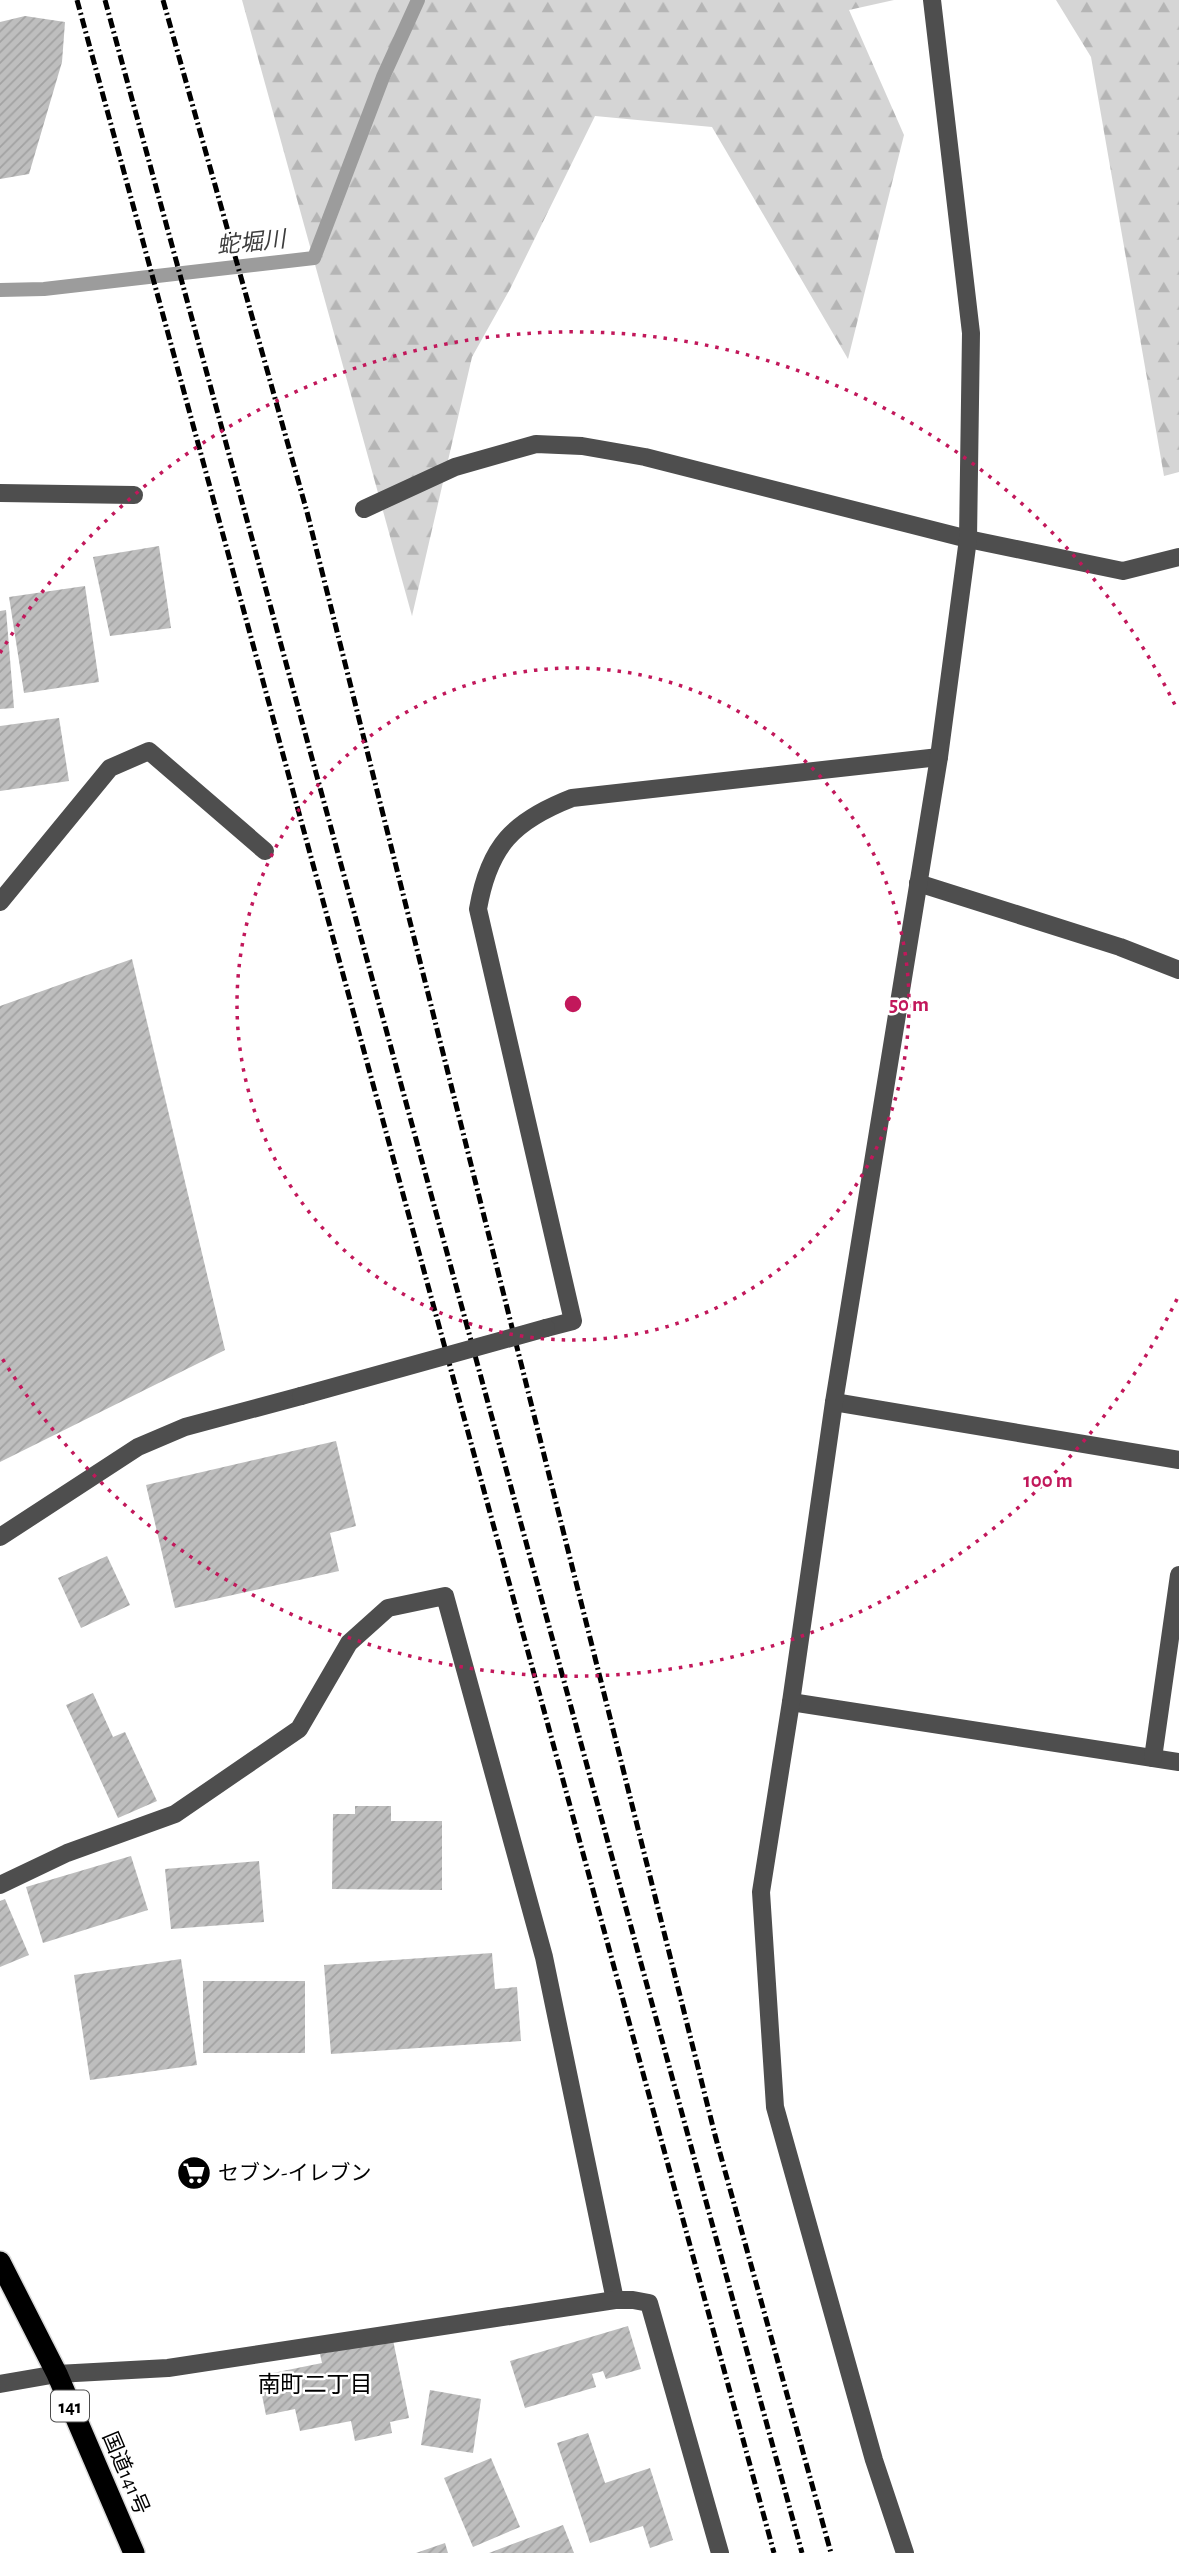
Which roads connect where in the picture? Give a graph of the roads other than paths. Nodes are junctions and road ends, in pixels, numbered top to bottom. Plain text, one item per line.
1 (932, 0) edge
2 (0, 493) edge
3 (134, 495) dead end
4 (365, 509) dead end
5 (968, 539) junction
6 (1179, 557) edge
7 (939, 757) junction
8 (265, 851) dead end
9 (918, 883) junction
10 (0, 902) edge
11 (1179, 970) edge
12 (834, 1402) junction
13 (1179, 1460) edge
14 (0, 1537) edge
15 (1179, 1575) edge
16 (791, 1702) junction
17 (1153, 1758) junction
18 (1179, 1762) edge
19 (0, 1885) edge
20 (0, 2262) edge
21 (615, 2300) junction
22 (57, 2374) junction
23 (0, 2384) edge
24 (718, 2552) edge
25 (134, 2553) edge
26 (905, 2553) edge

1 - 5 street
2 - 3 street
4 - 5 street
5 - 6 street
5 - 7 street
7 - 9 street
7 - 14 street, bridge
8 - 10 street
9 - 11 street
9 - 12 street
12 - 13 street
12 - 16 street
15 - 17 street
16 - 17 street
16 - 26 street
17 - 18 street
19 - 21 street
20 - 22 highway, 国道141号 / 141
21 - 22 street
21 - 24 street
22 - 23 street
22 - 25 highway, 国道141号 / 141

